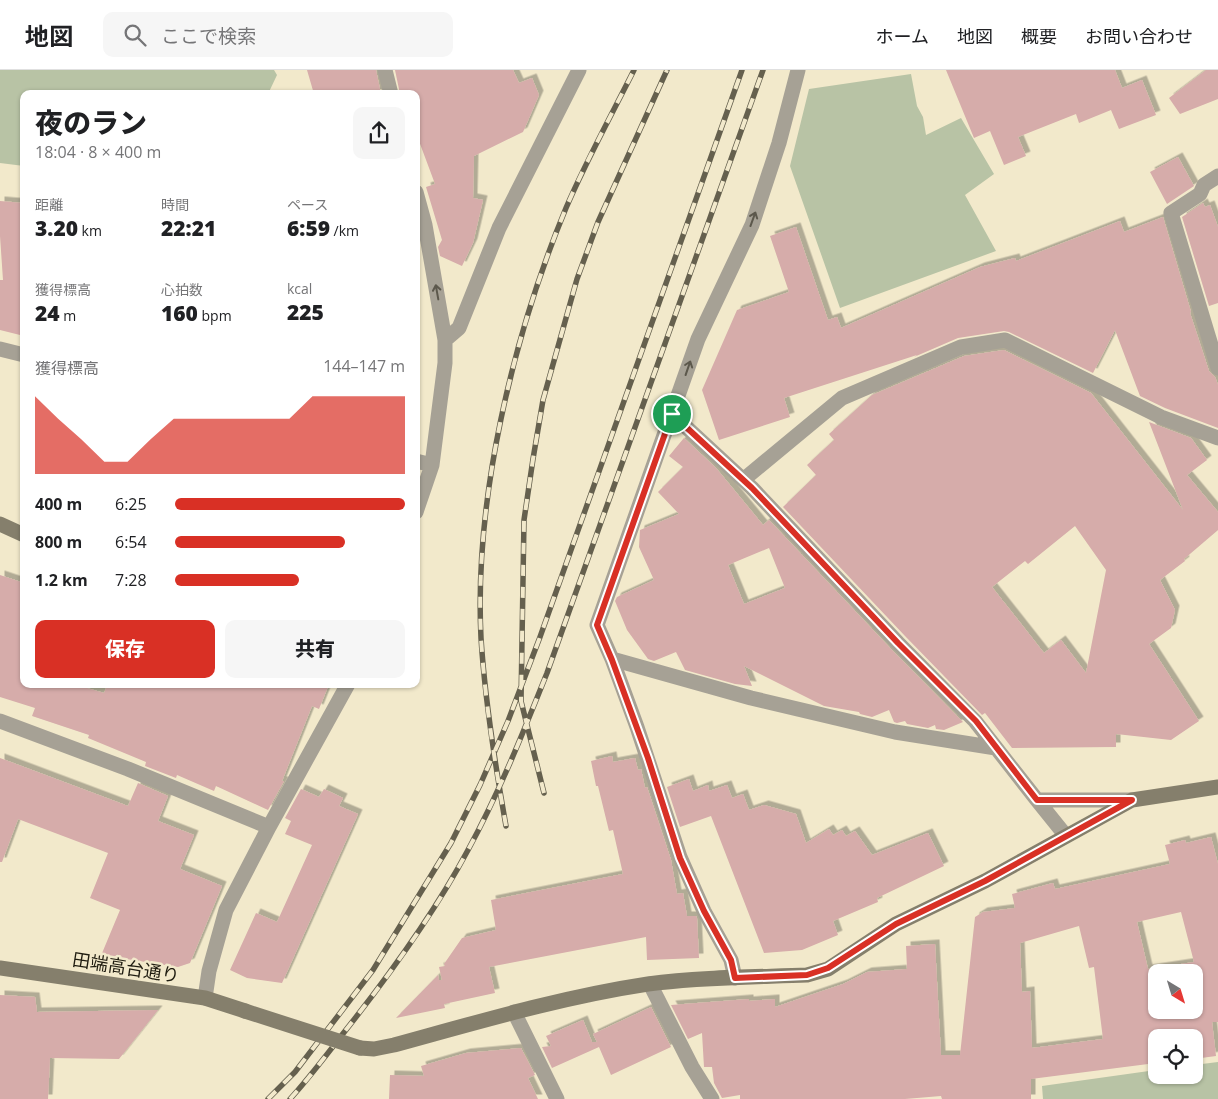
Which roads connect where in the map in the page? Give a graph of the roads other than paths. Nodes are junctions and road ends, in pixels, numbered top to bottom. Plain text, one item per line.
1 (384, 70) edge
2 (579, 70) edge
3 (798, 70) edge
4 (390, 90) edge
5 (1218, 176) edge
6 (420, 207) edge
7 (445, 340) junction
8 (0, 349) edge
9 (20, 354) edge
10 (1218, 368) edge
11 (672, 414) junction
12 (1218, 438) edge
13 (420, 461) edge
14 (432, 465) junction
15 (743, 480) junction
16 (420, 500) edge
17 (0, 524) edge
18 (20, 533) edge
19 (612, 660) junction
20 (346, 688) edge
21 (0, 721) edge
22 (996, 748) junction
23 (1218, 787) edge
24 (1037, 800) junction
25 (1132, 800) junction
26 (269, 827) junction
27 (1066, 836) junction
28 (0, 968) edge
29 (735, 978) junction
30 (650, 984) junction
31 (205, 998) junction
32 (514, 1012) junction
33 (558, 1099) edge
34 (712, 1099) edge

1 - 4 street
2 - 7 street
11 -> 3 street
5 - 10 street
7 -> 6 street
7 - 14 street
8 - 9 street
11 - 15 street
11 - 19 street
12 - 15 street
13 - 14 street
14 - 16 street
15 - 22 street
17 - 18 street
19 - 22 street
19 - 29 street
20 - 26 street
21 - 26 street
22 - 24 street
23 - 25 street
24 - 25 street
24 - 27 street
25 - 27 street
26 - 31 street
27 - 29 street
28 - 31 street, 田端高台通り
29 - 30 street
30 - 32 street
30 - 34 street
31 - 32 street, 田端高台通り, bridge
32 - 33 street

